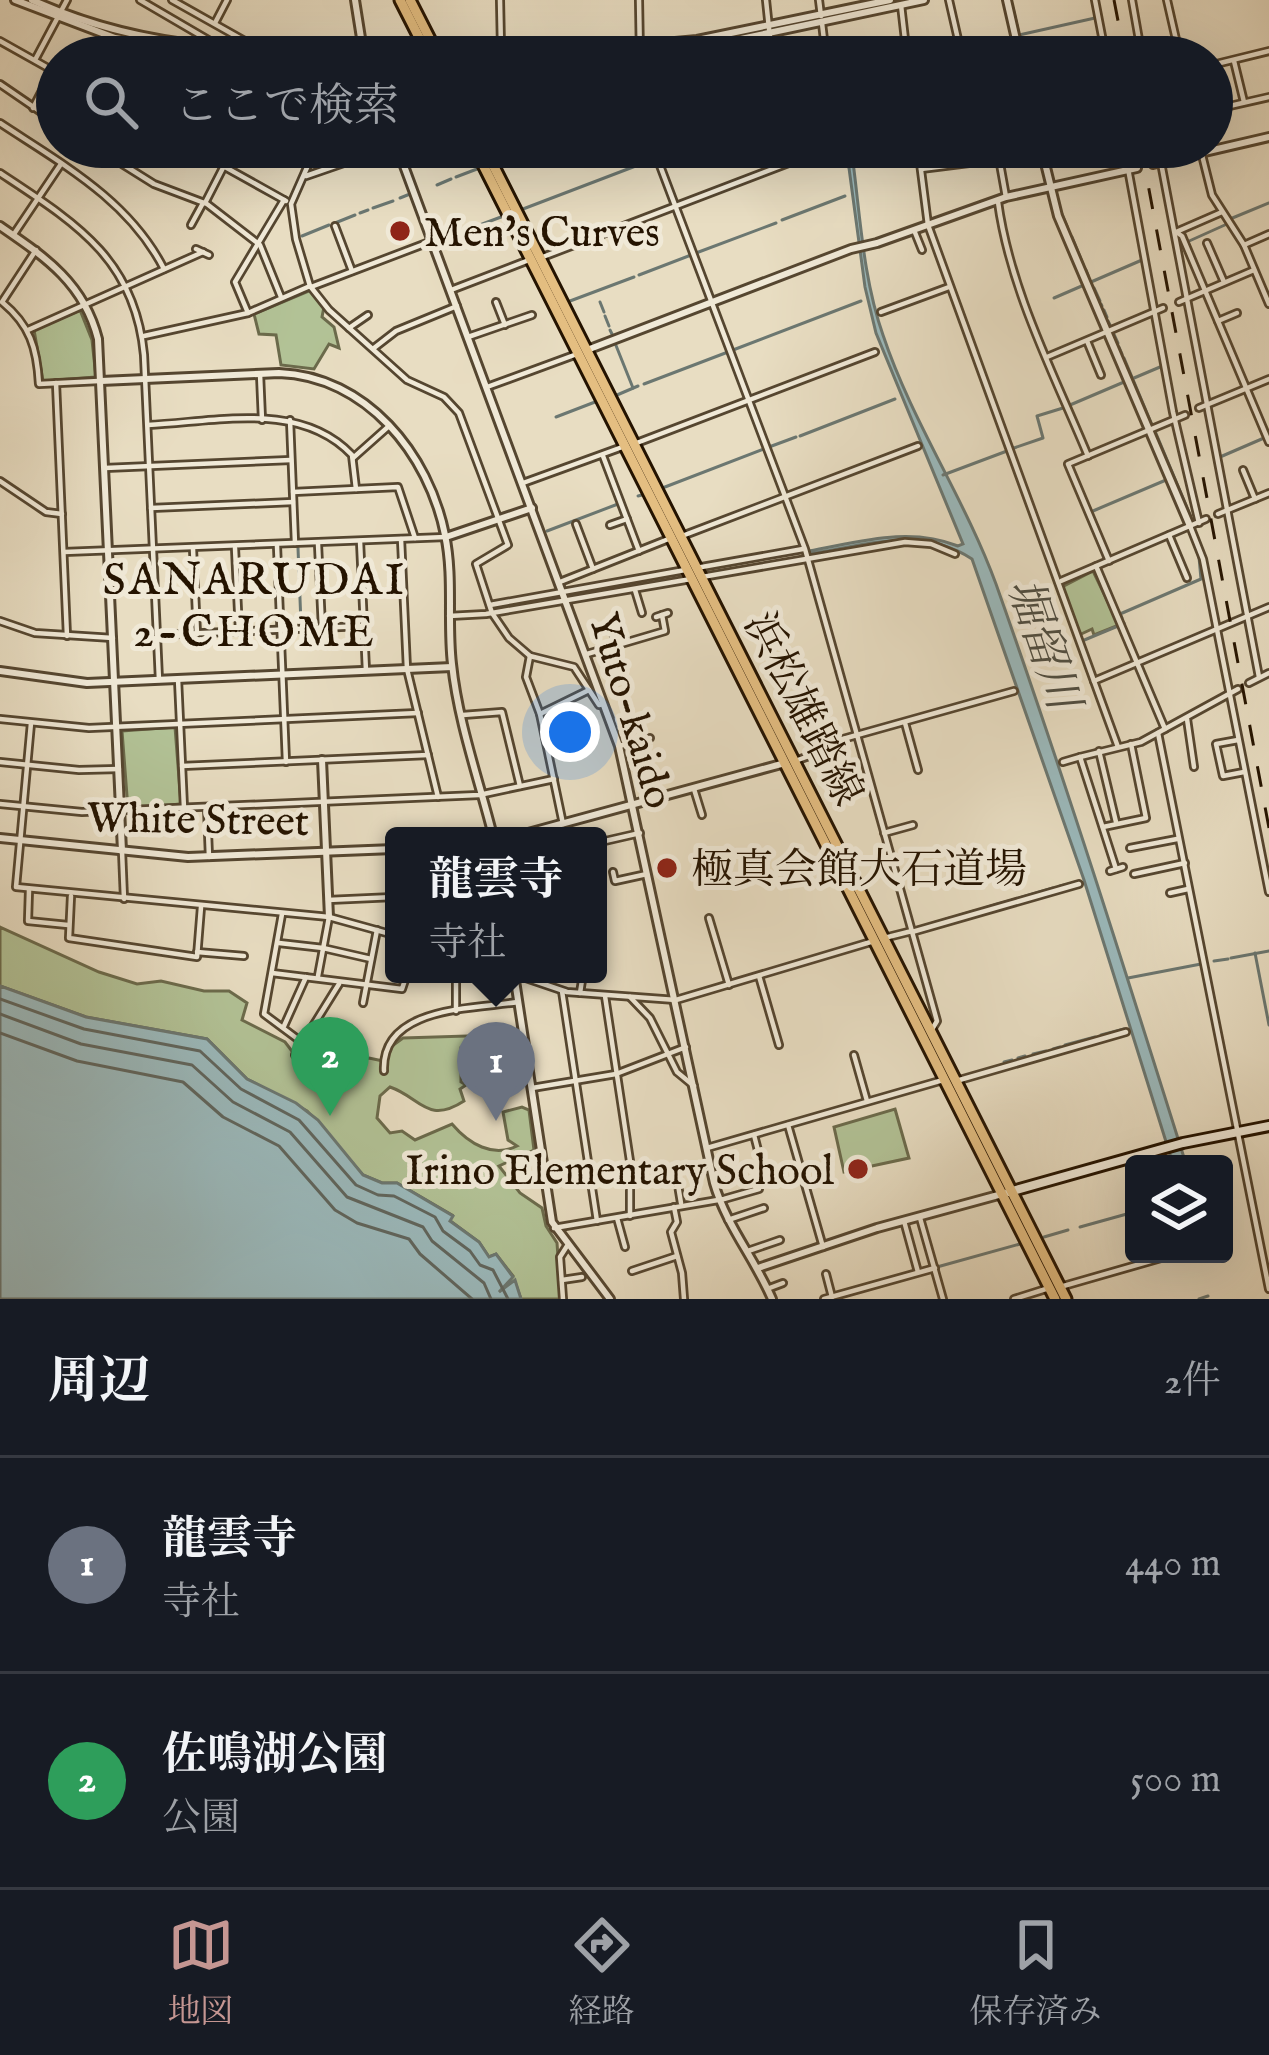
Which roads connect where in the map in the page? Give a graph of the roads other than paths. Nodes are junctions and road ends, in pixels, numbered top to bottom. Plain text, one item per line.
1 (15, 0) edge
2 (32, 0) edge
3 (68, 0) edge
4 (140, 0) edge
5 (172, 0) edge
6 (227, 0) edge
7 (356, 0) edge
8 (400, 0) edge
9 (410, 0) edge
10 (500, 0) edge
11 (639, 0) edge
12 (766, 0) edge
13 (819, 0) edge
14 (890, 0) edge
15 (924, 0) edge
16 (949, 0) edge
17 (1007, 0) edge
18 (1095, 0) edge
19 (1132, 0) edge
20 (1167, 0) edge
21 (901, 5) junction
22 (59, 16) junction
23 (838, 16) junction
24 (824, 19) junction
25 (214, 23) junction
26 (769, 32) junction
27 (48, 36) edge
28 (110, 36) edge
29 (134, 36) edge
30 (208, 36) edge
31 (236, 36) edge
32 (362, 36) edge
33 (421, 36) edge
34 (425, 36) edge
35 (500, 36) edge
36 (640, 36) edge
37 (743, 36) edge
38 (769, 36) edge
39 (825, 36) edge
40 (905, 36) edge
41 (957, 36) edge
42 (1016, 36) edge
43 (1102, 36) edge
44 (1138, 36) edge
45 (1175, 36) edge
46 (0, 41) edge
47 (1269, 51) edge
48 (35, 60) edge
49 (1234, 60) joint
50 (0, 84) edge
51 (1269, 97) edge
52 (36, 102) edge
53 (1244, 103) junction
54 (1233, 105) edge
55 (33, 107) junction
56 (36, 109) edge
57 (0, 123) edge
58 (1269, 137) edge
59 (1233, 144) edge
60 (36, 147) edge
61 (58, 168) edge
62 (66, 168) edge
63 (129, 168) edge
64 (223, 168) edge
65 (228, 168) edge
66 (307, 168) edge
67 (336, 168) edge
68 (402, 168) edge
69 (485, 168) edge
70 (494, 168) edge
71 (661, 168) edge
72 (775, 168) edge
73 (929, 168) edge
74 (1000, 168) edge
75 (1046, 168) edge
76 (1158, 168) edge
77 (1205, 168) edge
78 (921, 169) joint
79 (1132, 169) joint
80 (0, 173) edge
81 (304, 176) junction
82 (1050, 187) junction
83 (38, 198) junction
84 (1002, 199) junction
85 (204, 202) junction
86 (288, 202) junction
87 (676, 206) junction
88 (1222, 212) junction
89 (191, 225) dead end
90 (928, 225) junction
91 (0, 226) edge
92 (334, 226) dead end
93 (914, 230) junction
94 (1176, 232) junction
95 (1269, 234) edge
96 (13, 235) junction
97 (432, 241) junction
98 (1208, 243) dead end
99 (260, 244) junction
100 (1244, 245) junction
101 (36, 250) junction
102 (922, 250) dead end
103 (202, 252) dead end
104 (535, 259) junction
105 (164, 269) junction
106 (1254, 270) junction
107 (352, 272) junction
108 (1224, 283) junction
109 (126, 286) junction
110 (311, 286) junction
111 (950, 286) junction
112 (451, 290) junction
113 (1205, 291) junction
114 (281, 297) junction
115 (922, 297) junction
116 (1187, 298) junction
117 (1268, 301) edge
118 (496, 302) dead end
119 (712, 302) junction
120 (1178, 302) dead end
121 (86, 304) junction
122 (457, 306) junction
123 (895, 307) junction
124 (1163, 308) dead end
125 (927, 309) dead end
126 (881, 312) dead end
127 (1153, 312) junction
128 (248, 313) junction
129 (1237, 313) dead end
130 (368, 315) dead end
131 (532, 315) dead end
132 (899, 319) dead end
133 (1218, 321) junction
134 (505, 326) junction
135 (349, 328) junction
136 (28, 330) junction
137 (1108, 332) junction
138 (142, 337) junction
139 (468, 338) junction
140 (1087, 340) junction
141 (374, 348) junction
142 (582, 352) junction
143 (875, 352) dead end
144 (1047, 358) junction
145 (260, 374) junction
146 (1101, 375) dead end
147 (146, 379) junction
148 (1269, 379) edge
149 (101, 381) junction
150 (56, 383) junction
151 (487, 387) junction
152 (1246, 388) junction
153 (749, 400) junction
154 (1207, 405) junction
155 (1199, 409) dead end
156 (1185, 415) dead end
157 (262, 419) junction
158 (1175, 419) junction
159 (290, 420) junction
160 (148, 425) junction
161 (388, 426) junction
162 (1150, 430) junction
163 (1269, 442) edge
164 (630, 445) junction
165 (918, 446) dead end
166 (602, 455) junction
167 (1088, 456) junction
168 (353, 458) junction
169 (291, 460) junction
170 (149, 466) junction
171 (105, 468) junction
172 (1243, 470) dead end
173 (0, 481) edge
174 (523, 484) junction
175 (356, 489) junction
176 (292, 492) junction
177 (1269, 493) edge
178 (786, 496) junction
179 (1255, 499) junction
180 (293, 502) junction
181 (151, 508) junction
182 (532, 508) junction
183 (1227, 511) junction
184 (62, 514) junction
185 (1218, 514) dead end
186 (626, 519) junction
187 (499, 520) junction
188 (1198, 523) junction
189 (576, 524) dead end
190 (610, 525) dead end
191 (1169, 535) junction
192 (446, 537) junction
193 (416, 538) junction
194 (676, 538) junction
195 (401, 539) junction
196 (360, 541) junction
197 (318, 542) junction
198 (277, 544) junction
199 (295, 544) junction
200 (235, 546) junction
201 (193, 548) junction
202 (805, 549) junction
203 (153, 550) junction
204 (109, 551) junction
205 (639, 551) junction
206 (64, 552) junction
207 (955, 554) dead end
208 (807, 559) junction
209 (1109, 561) junction
210 (1096, 566) junction
211 (593, 569) junction
212 (694, 573) junction
213 (1187, 578) dead end
214 (1061, 581) dead end
215 (560, 582) junction
216 (634, 588) junction
217 (565, 596) junction
218 (490, 605) junction
219 (1269, 607) edge
220 (493, 613) junction
221 (642, 613) dead end
222 (662, 615) dead end
223 (449, 616) junction
224 (1246, 616) junction
225 (0, 621) edge
226 (610, 623) dead end
227 (364, 626) junction
228 (322, 628) junction
229 (1216, 629) junction
230 (280, 630) junction
231 (239, 632) junction
232 (197, 634) junction
233 (157, 635) junction
234 (68, 636) junction
235 (113, 638) junction
236 (616, 645) junction
237 (587, 654) junction
238 (530, 656) junction
239 (1137, 663) junction
240 (452, 667) junction
241 (592, 667) junction
242 (407, 669) junction
243 (0, 671) edge
244 (366, 671) junction
245 (579, 671) junction
246 (1269, 673) edge
247 (282, 675) junction
248 (1259, 677) junction
249 (178, 679) junction
250 (159, 680) junction
251 (1094, 681) junction
252 (115, 682) junction
253 (1249, 683) dead end
254 (1238, 689) dead end
255 (590, 690) junction
256 (1014, 691) dead end
257 (1229, 695) junction
258 (605, 704) junction
259 (418, 713) junction
260 (540, 714) junction
261 (463, 715) junction
262 (1186, 718) junction
263 (0, 719) edge
264 (284, 720) junction
265 (905, 722) junction
266 (31, 723) junction
267 (180, 724) junction
268 (574, 726) dead end
269 (117, 727) junction
270 (1166, 729) junction
271 (1158, 733) junction
272 (857, 736) junction
273 (545, 737) junction
274 (650, 738) dead end
275 (1238, 740) junction
276 (1131, 744) junction
277 (619, 746) junction
278 (1118, 747) junction
279 (1099, 752) junction
280 (428, 755) junction
281 (1080, 757) junction
282 (322, 760) junction
283 (0, 762) edge
284 (286, 762) junction
285 (790, 762) junction
286 (1063, 762) dead end
287 (27, 764) junction
288 (182, 766) junction
289 (1194, 766) dead end
290 (118, 770) junction
291 (918, 770) dead end
292 (1244, 772) junction
293 (554, 779) junction
294 (520, 786) junction
295 (694, 789) junction
296 (483, 795) junction
297 (438, 797) junction
298 (324, 802) junction
299 (0, 804) edge
300 (22, 806) junction
301 (634, 806) junction
302 (207, 807) junction
303 (184, 808) junction
304 (120, 811) junction
305 (702, 815) dead end
306 (913, 824) dead end
307 (1116, 824) junction
308 (563, 825) junction
309 (491, 827) edge
310 (557, 827) edge
311 (1102, 827) junction
312 (640, 833) junction
313 (884, 833) junction
314 (0, 838) edge
315 (1180, 839) junction
316 (19, 840) junction
317 (607, 841) edge
318 (1130, 848) dead end
319 (385, 849) edge
320 (122, 851) junction
321 (326, 852) junction
322 (209, 857) junction
323 (1185, 863) junction
324 (1116, 869) dead end
325 (613, 872) dead end
326 (649, 874) junction
327 (1134, 874) dead end
328 (1078, 884) dead end
329 (1190, 889) junction
330 (29, 890) junction
331 (1269, 892) edge
332 (1170, 893) dead end
333 (71, 894) junction
334 (385, 897) edge
335 (124, 900) junction
336 (328, 900) junction
337 (201, 907) junction
338 (282, 913) junction
339 (329, 917) junction
340 (710, 918) dead end
341 (68, 925) junction
342 (376, 929) junction
343 (385, 932) edge
344 (912, 932) junction
345 (880, 939) junction
346 (279, 943) junction
347 (322, 947) junction
348 (197, 952) junction
349 (244, 956) dead end
350 (371, 959) junction
351 (272, 973) junction
352 (759, 976) junction
353 (306, 977) junction
354 (317, 979) junction
355 (340, 982) junction
356 (404, 983) edge
357 (456, 983) edge
358 (515, 983) edge
359 (539, 983) edge
360 (582, 983) edge
361 (729, 985) junction
362 (366, 986) junction
363 (562, 991) junction
364 (580, 993) junction
365 (605, 994) junction
366 (630, 996) junction
367 (676, 1000) junction
368 (518, 1002) junction
369 (363, 1003) dead end
370 (456, 1011) junction
371 (284, 1027) junction
372 (931, 1030) junction
373 (1126, 1032) dead end
374 (303, 1043) junction
375 (779, 1045) dead end
376 (686, 1047) junction
377 (666, 1052) junction
378 (295, 1055) dead end
379 (854, 1055) dead end
380 (384, 1071) dead end
381 (616, 1074) junction
382 (951, 1080) junction
383 (575, 1081) junction
384 (694, 1086) junction
385 (532, 1088) junction
386 (868, 1103) junction
387 (788, 1125) junction
388 (1269, 1126) edge
389 (1238, 1132) junction
390 (754, 1135) junction
391 (707, 1148) junction
392 (762, 1166) dead end
393 (677, 1179) dead end
394 (759, 1189) dead end
395 (1007, 1193) junction
396 (719, 1200) junction
397 (678, 1206) junction
398 (764, 1208) dead end
399 (630, 1216) junction
400 (920, 1216) junction
401 (617, 1218) junction
402 (728, 1220) junction
403 (904, 1221) junction
404 (596, 1222) junction
405 (554, 1228) junction
406 (780, 1240) dead end
407 (567, 1246) junction
408 (823, 1246) junction
409 (625, 1247) dead end
410 (748, 1252) junction
411 (677, 1256) junction
412 (1145, 1263) edge
413 (758, 1268) junction
414 (934, 1268) junction
415 (632, 1271) dead end
416 (918, 1272) junction
417 (826, 1274) dead end
418 (583, 1277) dead end
419 (562, 1280) junction
420 (783, 1283) dead end
421 (767, 1289) junction
422 (1269, 1289) edge
423 (1055, 1291) edge
424 (832, 1297) edge
425 (563, 1299) edge
426 (610, 1299) edge
427 (684, 1299) edge
428 (772, 1299) edge
429 (824, 1299) edge
430 (944, 1299) edge
431 (1014, 1299) edge
432 (1066, 1299) edge

1 - 22 street
2 - 22 street
3 - 22 street
4 - 30 street
5 - 25 street
6 - 25 street
7 - 32 street
8 - 33 main road
9 - 34 main road
10 - 35 street
11 - 36 street
12 - 26 street
13 - 24 street
14 - 23 street
15 - 21 street
16 - 41 street
17 - 42 street
18 - 43 street
19 - 44 street
20 - 45 street
21 - 23 street
21 - 40 street
22 - 27 street
22 - 28 street
22 - 29 street
23 - 24 street
24 - 26 street
24 - 39 street
25 - 31 street
26 - 37 street
26 - 38 street
46 - 48 street
47 - 49 street
49 - 53 street
50 - 55 street
51 - 53 street
52 - 55 street
53 - 54 street
55 - 56 street
57 - 60 street
58 - 59 street
61 - 83 street
62 - 105 street
63 - 85 street
64 - 85 street
65 - 86 street
66 - 81 street
67 - 81 street
68 - 97 street, Yuto-kaido
69 - 104 main road, 浜松雄踏線
70 - 104 main road, 浜松雄踏線
71 - 87 street
72 - 87 street
73 - 78 street
74 - 84 street
75 - 82 street
76 - 94 street
77 - 88 street
78 - 90 street
79 - 82 street
79 - 127 street
80 - 83 street
81 - 86 street
82 - 84 street
82 - 137 street
83 - 96 street
83 - 109 street
84 - 90 street
84 - 144 street
85 - 89 street
85 - 99 street
86 - 99 street
86 - 110 street
87 - 104 street
87 - 119 street
88 - 94 street
88 - 100 street
90 - 93 street
90 - 111 street
91 - 96 street
92 - 107 street
93 - 102 street
93 - 119 street
94 - 113 street
94 - 116 street
95 - 100 street
96 - 101 street
97 - 107 street
97 - 112 street, Yuto-kaido
98 - 108 street
99 - 114 street
99 - 128 street
100 - 106 street
101 - 121 street
101 - 136 street
103 - 105 street
104 - 112 street
104 - 142 main road, 浜松雄踏線
105 - 109 street
106 - 108 street
106 - 117 street
107 - 110 street
108 - 113 street
109 - 121 street
109 - 138 street
110 - 114 street
110 - 135 street
111 - 115 street
111 - 251 street
112 - 122 street, Yuto-kaido
113 - 116 street
113 - 133 street
114 - 128 street
115 - 123 street
115 - 125 street
116 - 120 street
116 - 154 street
118 - 134 street
119 - 142 street
119 - 153 street
121 - 136 street
121 - 149 street
122 - 139 street, Yuto-kaido
122 - 141 street
123 - 126 street
123 - 132 street
124 - 127 street
127 - 137 street
127 - 158 street
128 - 138 street
129 - 133 street
130 - 135 street
131 - 134 street
133 - 152 street
134 - 139 street
135 - 141 street
136 - 150 street
137 - 140 street
137 - 162 street
138 - 147 street
139 - 151 street, Yuto-kaido
140 - 144 street
140 - 146 street
141 - 187 street
142 - 151 street
142 - 164 main road, 浜松雄踏線
143 - 153 street
144 - 167 street
145 - 147 street
145 - 157 street
145 - 161 street
147 - 149 street
147 - 160 street
148 - 152 street
149 - 150 street
149 - 171 street
150 - 184 street
151 - 174 street, Yuto-kaido
152 - 154 street
152 - 163 street
153 - 164 street
153 - 178 street
154 - 155 street
154 - 183 street
156 - 158 street
157 - 159 street
157 - 160 street
158 - 162 street
158 - 188 street
159 - 168 street
159 - 169 street
160 - 170 street
161 - 168 street
161 - 192 street
162 - 167 street
162 - 188 street
164 - 166 street
164 - 194 main road, 浜松雄踏線
165 - 178 street
166 - 174 street
166 - 186 street
167 - 209 street
168 - 175 street
169 - 170 street
169 - 176 street
170 - 171 street
170 - 181 street
171 - 204 street
172 - 179 street
173 - 184 street
174 - 182 street, Yuto-kaido
175 - 176 street
175 - 193 street
176 - 180 street
177 - 179 street
178 - 194 street
178 - 202 street
179 - 183 street
180 - 181 street
180 - 199 street
181 - 203 street
182 - 187 street
182 - 215 street, Yuto-kaido
183 - 185 street
183 - 224 street
184 - 206 street
186 - 190 street
186 - 205 street
187 - 192 street
187 - 218 street
188 - 191 street
188 - 229 street
189 - 211 street
191 - 209 street
191 - 213 street
192 - 193 street
192 - 223 street
193 - 195 street
194 - 205 street
194 - 212 main road, 浜松雄踏線
195 - 196 street
195 - 242 street
196 - 197 street
196 - 227 street
197 - 199 street
197 - 228 street
198 - 199 street
198 - 200 street
198 - 230 street
200 - 201 street
200 - 231 street
201 - 203 street
201 - 232 street
202 - 208 street
202 - 212 street
203 - 204 street
203 - 233 street
204 - 206 street
204 - 235 street
205 - 211 street
206 - 234 street
207 - 208 street
208 - 212 street
208 - 272 street
209 - 210 street
210 - 214 street
210 - 239 street
211 - 215 street
212 - 216 street
212 - 217 street
212 - 285 main road, 浜松雄踏線
215 - 217 street, Yuto-kaido
216 - 217 street
216 - 221 street
217 - 218 street
217 - 220 street
217 - 237 street, Yuto-kaido
218 - 220 street
219 - 224 street
220 - 223 street
220 - 238 street
222 - 236 street
223 - 240 street
224 - 229 street
224 - 248 street
225 - 234 street
226 - 236 street
227 - 228 street
227 - 244 street
228 - 230 street
229 - 239 street
229 - 257 street
230 - 231 street
230 - 247 street
231 - 232 street
232 - 233 street
233 - 250 street
234 - 235 street
235 - 252 street
236 - 237 street
237 - 241 street, Yuto-kaido
238 - 245 street
238 - 260 street
239 - 251 street
239 - 270 street
240 - 242 street
240 - 261 street
241 - 245 street
241 - 258 street, Yuto-kaido
242 - 244 street
242 - 259 street
243 - 252 street
244 - 247 street
245 - 255 street
246 - 248 street
247 - 249 street
247 - 264 street
248 - 253 street
249 - 250 street
249 - 267 street
250 - 252 street
251 - 278 street
252 - 269 street
254 - 257 street
255 - 258 street
255 - 260 street
256 - 265 street
257 - 262 street
257 - 275 street
258 - 277 street, Yuto-kaido
259 - 264 street
259 - 280 street
260 - 273 street
261 - 294 street
261 - 296 street
262 - 270 street
262 - 289 street
263 - 266 street
264 - 267 street
264 - 284 street
265 - 272 street
265 - 291 street
266 - 269 street
266 - 287 street
267 - 269 street
267 - 288 street
268 - 273 street
269 - 290 street
270 - 271 street
271 - 276 street
271 - 315 street
272 - 285 street
272 - 313 street
273 - 293 street
274 - 277 street
275 - 292 street
275 - 292 street
276 - 278 street
276 - 307 street
277 - 301 street, Yuto-kaido
278 - 279 street
279 - 281 street
279 - 307 street
280 - 282 street
280 - 297 street
281 - 286 street
281 - 311 street
282 - 284 street
282 - 298 street
283 - 287 street
284 - 288 street
285 - 295 street
285 - 345 main road, 浜松雄踏線
287 - 290 street
287 - 300 street
288 - 303 street
290 - 304 street
292 - 331 street
293 - 294 street
293 - 308 street
294 - 296 street
295 - 301 street
295 - 305 street
296 - 297 street
296 - 309 street
297 - 298 street
298 - 302 street
298 - 321 street
299 - 300 street
300 - 304 street
300 - 316 street
301 - 308 street
301 - 312 street, Yuto-kaido
302 - 303 street
302 - 322 street
303 - 304 street
304 - 320 street
306 - 313 street
307 - 311 street
308 - 310 street
311 - 324 street
312 - 317 street
312 - 326 street, Yuto-kaido
313 - 344 street
314 - 316 street, White Street
315 - 318 street
315 - 323 street
316 - 320 street, White Street
316 - 330 street
319 - 321 street, White Street
320 - 322 street, White Street
320 - 335 street
321 - 322 street, White Street
321 - 336 street
323 - 327 street
323 - 329 street
325 - 326 street
326 - 367 street, Yuto-kaido
328 - 344 street
329 - 332 street
329 - 389 street
330 - 333 street
330 - 341 street
333 - 335 street
333 - 341 street
334 - 336 street
335 - 337 street
336 - 339 street
337 - 338 street
337 - 348 street
338 - 339 street
338 - 346 street
339 - 342 street
339 - 347 street
340 - 361 street
341 - 348 street
342 - 343 street
342 - 350 street
344 - 345 street
344 - 372 street
345 - 352 street
345 - 372 main road, 浜松雄踏線
345 - 382 main road, 浜松雄踏線
346 - 347 street
346 - 351 street
347 - 350 street
347 - 354 street
348 - 349 street
350 - 362 street
351 - 353 street
351 - 371 street
352 - 361 street
352 - 375 street
353 - 354 street
353 - 371 street
354 - 355 street
355 - 362 street
355 - 374 street
356 - 362 street
357 - 370 street
358 - 368 street
359 - 363 street
360 - 364 street
361 - 367 street
362 - 369 street
363 - 364 street
363 - 383 street
364 - 365 street
365 - 366 street
365 - 381 street
366 - 367 street
366 - 377 street
367 - 376 street, Yuto-kaido
368 - 370 street
368 - 385 street
370 - 380 street
371 - 374 street
372 - 382 main road, 浜松雄踏線
373 - 382 street
374 - 378 street
376 - 377 street
376 - 384 street, Yuto-kaido
377 - 381 street
377 - 384 street
379 - 386 street
381 - 383 street
381 - 399 street
382 - 386 street
382 - 395 main road, 浜松雄踏線
383 - 385 street
383 - 404 street
384 - 391 street, Yuto-kaido
385 - 405 street
386 - 387 street
387 - 390 street
387 - 408 street
388 - 389 main road
389 - 395 main road
389 - 422 street
390 - 391 street
390 - 392 street
391 - 396 street, Yuto-kaido
393 - 397 street
394 - 396 street
395 - 400 street
395 - 423 main road, 浜松雄踏線
396 - 397 street
396 - 402 street, Yuto-kaido
397 - 399 street
397 - 411 street
398 - 402 street
399 - 401 street
400 - 403 street
400 - 414 street
401 - 404 street
401 - 409 street
402 - 410 street, Yuto-kaido
403 - 408 street
403 - 416 street
404 - 405 street
405 - 407 street
406 - 410 street
407 - 419 street
407 - 426 street
408 - 413 street
410 - 413 street, Yuto-kaido
411 - 415 street
411 - 427 street
412 - 423 street
413 - 421 street, Yuto-kaido
414 - 416 street
414 - 430 street
416 - 424 street
417 - 424 street
418 - 419 street
419 - 425 street
420 - 421 street
421 - 428 street, Yuto-kaido
423 - 431 street
423 - 432 main road, 浜松雄踏線
424 - 429 street

